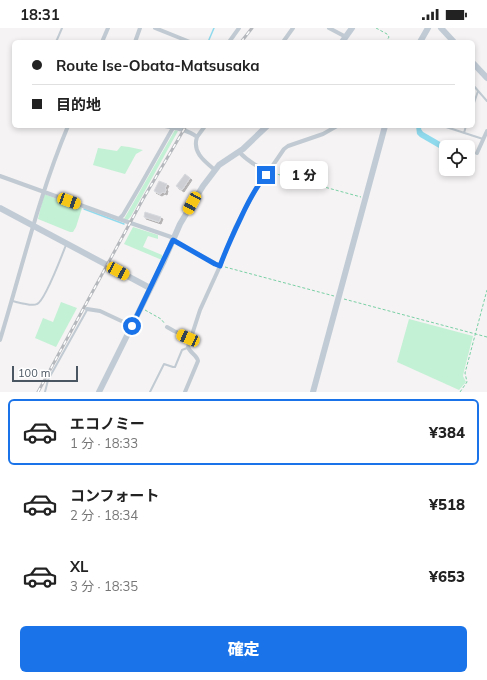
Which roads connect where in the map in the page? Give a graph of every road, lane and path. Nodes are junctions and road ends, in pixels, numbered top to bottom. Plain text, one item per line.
1 (62, 28) edge
2 (108, 28) edge
3 (140, 28) edge
4 (155, 28) edge
5 (240, 28) edge
6 (293, 28) edge
7 (329, 28) edge
8 (352, 28) edge
9 (376, 28) edge
10 (428, 28) edge
11 (441, 28) edge
12 (344, 39) edge
13 (57, 40) edge
14 (103, 40) edge
15 (136, 40) edge
16 (185, 40) edge
17 (231, 40) edge
18 (284, 40) edge
19 (387, 40) edge
20 (421, 40) edge
21 (452, 40) edge
22 (475, 65) edge
23 (487, 78) edge
24 (475, 87) edge
25 (478, 91) junction
26 (475, 100) edge
27 (487, 101) edge
28 (67, 128) edge
29 (172, 128) edge
30 (176, 128) edge
31 (204, 128) edge
32 (265, 128) edge
33 (334, 128) edge
34 (384, 128) edge
35 (448, 128) edge
36 (466, 128) edge
37 (487, 131) edge
38 (464, 134) junction
39 (197, 137) junction
40 (483, 139) junction
41 (239, 152) junction
42 (477, 153) dead end
43 (215, 170) junction
44 (269, 172) junction
45 (0, 176) edge
46 (44, 192) junction
47 (365, 198) junction
48 (0, 208) edge
49 (119, 219) junction
50 (33, 225) junction
51 (173, 239) junction
52 (67, 244) junction
53 (198, 254) joint
54 (220, 266) junction
55 (150, 288) junction
56 (487, 290) edge
57 (339, 297) junction
58 (12, 301) junction
59 (88, 308) joint
60 (141, 308) junction
61 (132, 326) junction
62 (167, 327) joint
63 (475, 334) junction
64 (487, 337) edge
65 (191, 338) junction
66 (0, 340) edge
67 (188, 347) junction
68 (45, 392) edge
69 (99, 392) edge
70 (150, 392) edge
71 (185, 392) edge
72 (313, 392) edge
73 (460, 392) edge

1 - 13 lane
2 - 14 street
3 - 15 street
4 - 16 street
5 - 17 street
6 - 18 street
7 - 12 street
8 - 12 street
9 - 19 path
10 - 20 street
11 - 21 street
22 - 23 street
24 - 25 lane
25 - 26 lane
25 - 27 lane
28 - 46 street
29 - 49 street
30 - 39 street
31 - 39 street
32 - 41 street
33 - 44 street
34 - 47 street
35 - 38 lane
36 - 38 lane
37 - 40 street
38 - 40 lane
39 - 43 street
40 - 42 street
41 - 43 street
41 - 44 street
43 - 51 street
44 - 47 path
44 - 54 street
45 - 46 street
46 - 49 street
46 - 50 street
47 - 57 street
48 - 50 street
49 - 51 street
50 - 52 street
50 - 58 street
51 - 53 lane
51 - 55 street
52 - 55 street
52 - 58 lane
53 - 54 street
54 - 57 path
54 - 65 street
55 - 60 street
56 - 63 path
57 - 63 path
57 - 72 street
58 - 66 street
59 - 61 street
59 - 68 lane
60 - 61 street
60 - 62 path
61 - 69 street
62 - 65 street
63 - 64 path
63 - 73 path
65 - 67 street
67 - 70 lane
67 - 71 street

